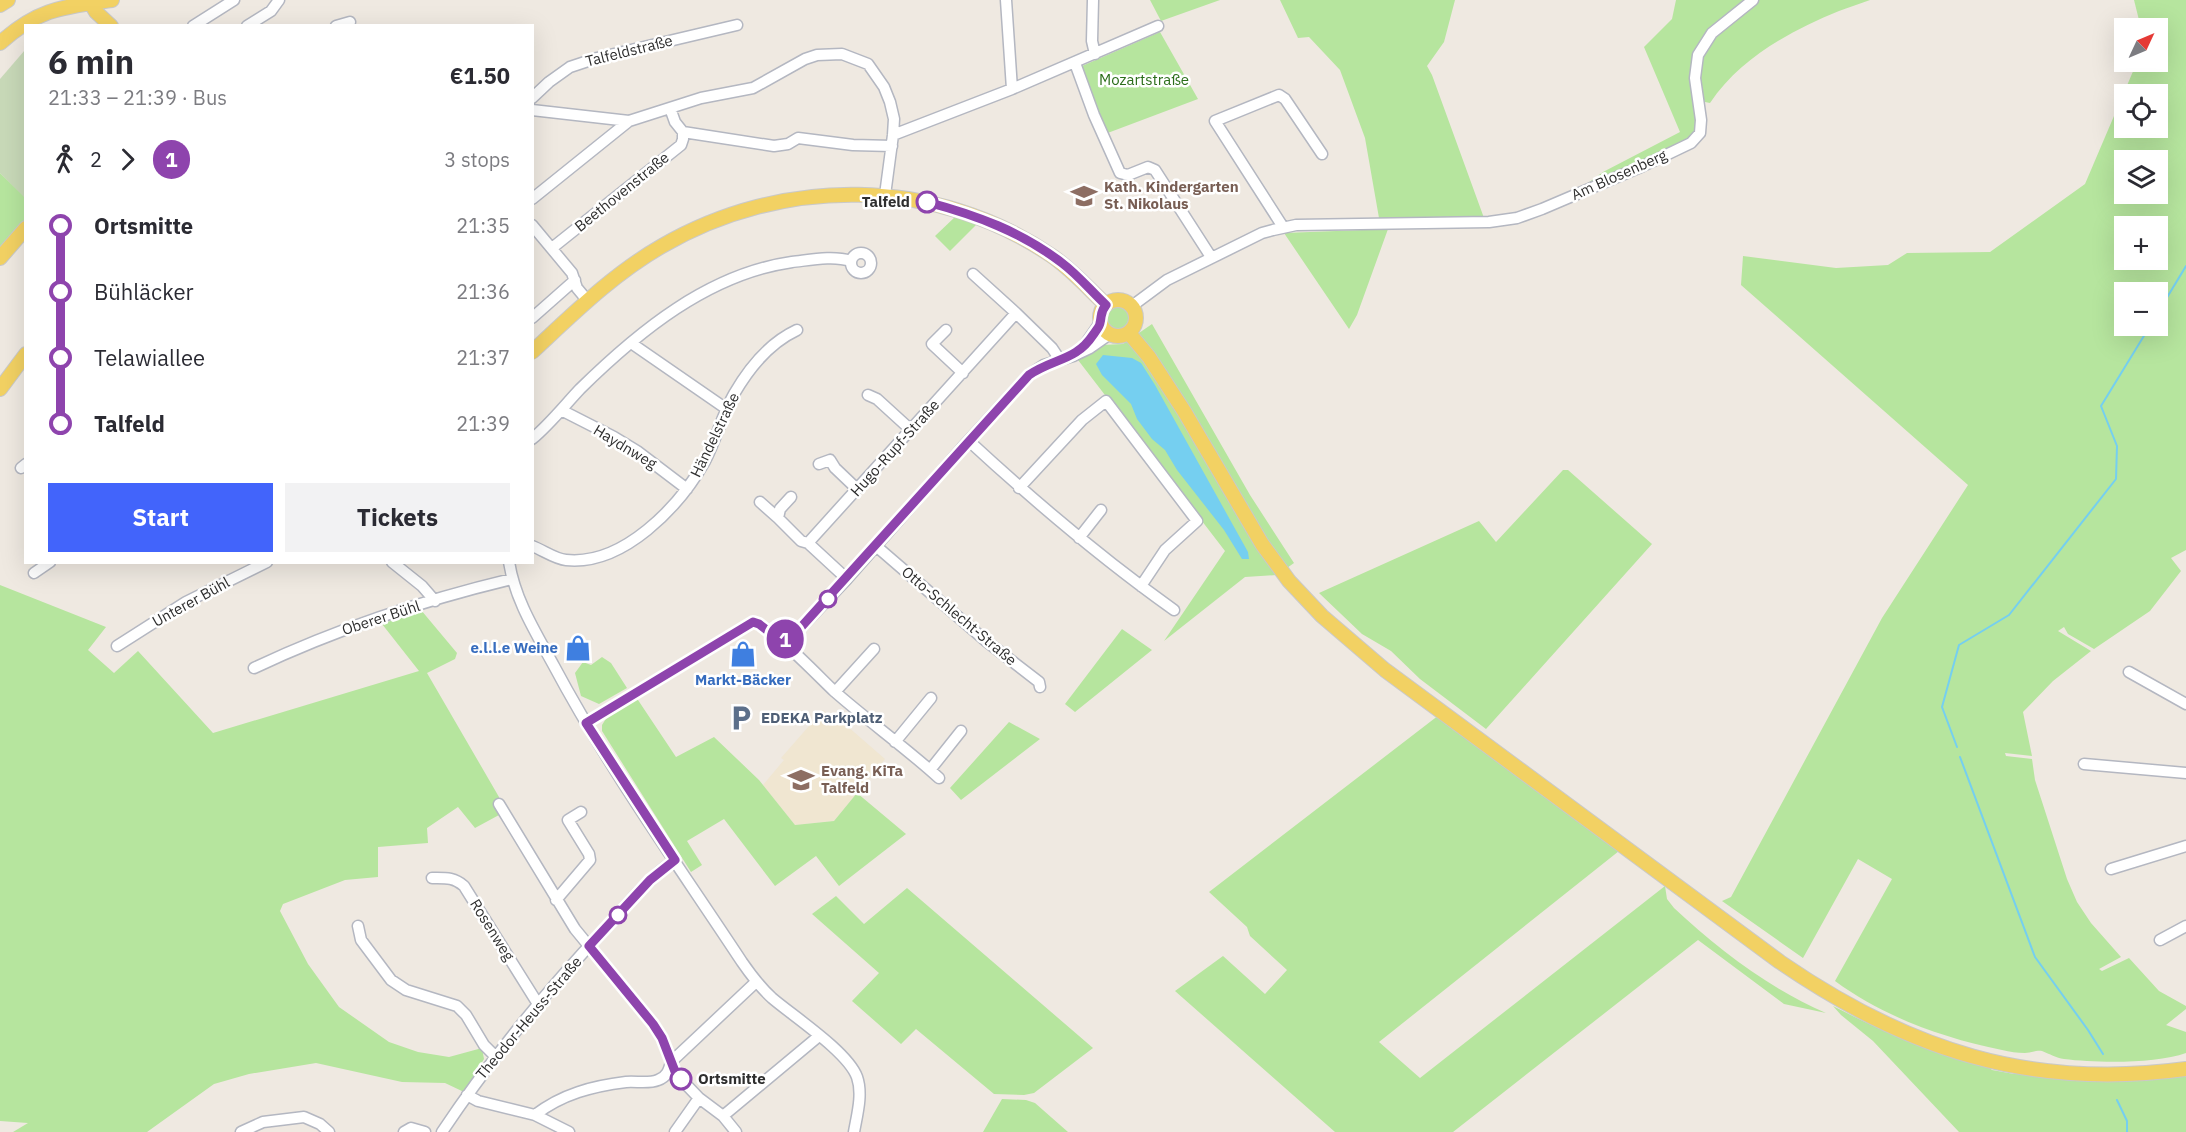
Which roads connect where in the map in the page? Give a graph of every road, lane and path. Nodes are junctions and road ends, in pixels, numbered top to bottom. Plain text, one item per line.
1 (8, 0) edge
2 (112, 0) edge
3 (234, 0) edge
4 (279, 0) edge
5 (1006, 0) edge
6 (1093, 0) edge
7 (1753, 0) edge
8 (90, 2) edge
9 (0, 6) edge
10 (350, 22) dead end
11 (109, 24) edge
12 (196, 24) edge
13 (250, 24) edge
14 (343, 24) edge
15 (736, 25) dead end
16 (1158, 26) dead end
17 (0, 43) edge
18 (1095, 54) junction
19 (1076, 63) junction
20 (1012, 89) junction
21 (534, 96) edge
22 (670, 108) junction
23 (534, 110) edge
24 (629, 121) junction
25 (683, 132) junction
26 (893, 135) junction
27 (892, 146) junction
28 (1322, 154) dead end
29 (885, 195) junction
30 (534, 197) edge
31 (534, 227) edge
32 (1283, 227) junction
33 (24, 230) edge
34 (552, 248) junction
35 (1211, 257) junction
36 (0, 258) edge
37 (851, 261) dead end
38 (973, 274) dead end
39 (575, 280) junction
40 (587, 300) junction
41 (1106, 305) junction
42 (1132, 306) junction
43 (1016, 313) junction
44 (534, 316) edge
45 (1100, 323) junction
46 (797, 330) dead end
47 (945, 330) dead end
48 (1129, 333) junction
49 (1110, 334) junction
50 (631, 343) junction
51 (534, 350) edge
52 (1081, 351) junction
53 (24, 357) edge
54 (1060, 360) junction
55 (963, 373) junction
56 (0, 389) edge
57 (868, 395) dead end
58 (561, 410) junction
59 (728, 410) junction
60 (911, 430) junction
61 (534, 437) edge
62 (969, 441) junction
63 (819, 464) dead end
64 (1019, 488) junction
65 (687, 489) junction
66 (858, 489) junction
67 (791, 496) dead end
68 (760, 502) dead end
69 (1101, 510) dead end
70 (778, 518) junction
71 (1079, 538) junction
72 (808, 543) junction
73 (876, 546) junction
74 (534, 547) edge
75 (47, 564) edge
76 (263, 564) edge
77 (394, 564) edge
78 (509, 564) edge
79 (34, 573) dead end
80 (512, 579) junction
81 (847, 579) junction
82 (1141, 586) junction
83 (435, 601) junction
84 (1174, 610) dead end
85 (781, 641) junction
86 (117, 646) dead end
87 (874, 650) dead end
88 (254, 668) dead end
89 (2129, 672) dead end
90 (1040, 687) dead end
91 (835, 692) junction
92 (932, 698) dead end
93 (2186, 704) edge
94 (586, 723) junction
95 (961, 731) dead end
96 (896, 742) junction
97 (2084, 764) dead end
98 (930, 770) junction
99 (2186, 773) edge
100 (939, 777) dead end
101 (499, 804) dead end
102 (581, 812) dead end
103 (2186, 846) edge
104 (675, 860) junction
105 (2111, 869) dead end
106 (432, 878) dead end
107 (556, 900) junction
108 (358, 926) dead end
109 (2186, 926) edge
110 (2160, 940) dead end
111 (589, 946) junction
112 (756, 982) junction
113 (538, 1004) junction
114 (819, 1036) junction
115 (495, 1056) junction
116 (671, 1062) junction
117 (2186, 1069) edge
118 (467, 1095) junction
119 (699, 1098) junction
120 (535, 1115) junction
121 (723, 1116) junction
122 (241, 1132) edge
123 (329, 1132) edge
124 (404, 1132) edge
125 (425, 1132) edge
126 (442, 1132) edge
127 (568, 1132) edge
128 (675, 1132) edge
129 (736, 1132) edge
130 (854, 1132) edge

1 - 9 main road
2 - 8 main road
3 - 12 street
4 - 13 street
5 - 20 street
6 - 18 street
7 - 32 street, Am Blosenberg
8 - 11 main road
8 - 17 main road
10 - 14 street
15 - 21 street, Talfeldstraße
16 - 18 street
18 - 19 street
19 - 20 street
19 - 35 street
20 - 26 street
22 - 24 street
22 - 25 street
22 - 26 street
23 - 24 street
24 - 30 street
25 - 27 street
25 - 34 street, Beethovenstraße
26 - 27 street
27 - 29 street
28 - 32 street
29 - 40 main road
29 - 41 main road
31 - 34 street
32 - 35 street, Am Blosenberg
33 - 36 main road
34 - 39 street
35 - 42 street, Am Blosenberg
37 - 50 street
38 - 43 street
39 - 40 street
39 - 44 street
40 - 51 main road
41 - 42 main road
41 - 45 main road
42 - 48 main road
43 - 54 street
43 - 55 street, Hugo-Rupf-Straße
45 - 49 main road
45 - 52 street
46 - 59 street, Händelstraße
47 - 55 street
48 - 49 main road
48 - 117 main road
49 - 52 street
50 - 58 street
50 - 59 street
52 - 54 street
53 - 56 main road
54 - 62 street
55 - 60 street, Hugo-Rupf-Straße
57 - 60 street
58 - 61 street
58 - 65 street, Haydnweg
59 - 65 street, Händelstraße
60 - 66 street, Hugo-Rupf-Straße
62 - 64 street
62 - 73 street
63 - 66 street
64 - 71 street
64 - 82 street
65 - 74 street, Händelstraße
66 - 72 street, Hugo-Rupf-Straße
67 - 70 street
68 - 70 street
69 - 71 street
70 - 72 street
71 - 82 street
72 - 81 street
73 - 81 street
73 - 90 street, Otto-Schlecht-Straße
75 - 79 street
76 - 86 street, Unterer Bühl
77 - 83 street
78 - 80 street
80 - 83 street, Oberer Bühl
80 - 94 street
81 - 85 street
82 - 84 street
83 - 88 street, Oberer Bühl
85 - 91 street
85 - 94 street
87 - 91 street
89 - 93 street
91 - 96 street
92 - 96 street
94 - 104 street
95 - 98 street
96 - 98 street
97 - 99 street
98 - 100 street
101 - 107 street
102 - 107 street
103 - 105 street
104 - 111 street, Theodor-Heuss-Straße
104 - 112 street
106 - 113 street, Rosenweg
107 - 111 street
108 - 115 street
109 - 110 street
111 - 113 street, Theodor-Heuss-Straße
111 - 116 street
112 - 114 street
112 - 116 street
113 - 115 street, Theodor-Heuss-Straße
114 - 121 street
114 - 130 street
115 - 118 street, Theodor-Heuss-Straße
116 - 119 street
116 - 120 street
118 - 120 street
118 - 126 street, Theodor-Heuss-Straße
119 - 121 street
119 - 128 street
120 - 127 street
121 - 129 street
122 - 123 street
124 - 125 street

